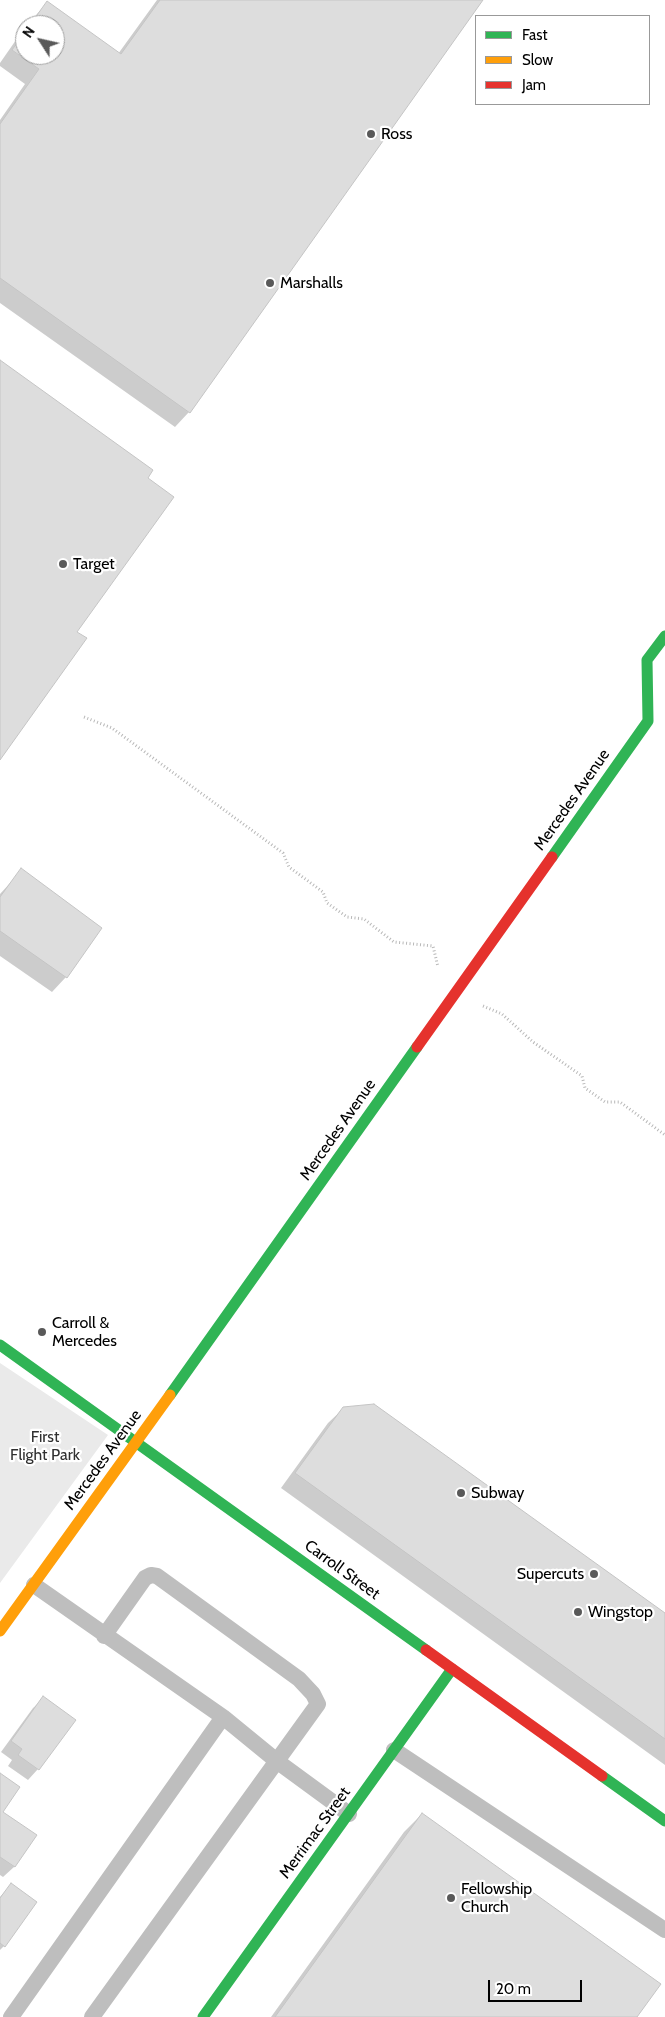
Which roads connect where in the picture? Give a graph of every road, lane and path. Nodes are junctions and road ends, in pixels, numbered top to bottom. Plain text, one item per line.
1 (665, 636) edge
2 (648, 704) junction
3 (84, 716) dead end
4 (665, 716) edge
5 (455, 993) junction
6 (665, 1135) edge
7 (0, 1345) edge
8 (136, 1443) junction
9 (34, 1585) junction
10 (0, 1632) edge
11 (104, 1636) junction
12 (452, 1669) junction
13 (223, 1717) junction
14 (394, 1750) junction
15 (278, 1762) junction
16 (349, 1814) junction
17 (665, 1821) edge
18 (665, 1930) edge
19 (11, 2017) edge
20 (92, 2017) edge
21 (203, 2017) edge

1 - 2 street, Mercedes Avenue
2 - 4 lane
2 - 5 street, Mercedes Avenue
3 - 5 path
5 - 6 path
5 - 8 street, Mercedes Avenue
7 - 8 street, Carroll Street
8 - 9 street, Mercedes Avenue
8 - 12 street, Carroll Street
9 - 10 street, Mercedes Avenue
9 - 11 lane
11 - 13 lane
11 - 15 lane
12 - 14 street, Merrimac Street
12 - 17 street, Carroll Street
13 - 15 lane
13 - 19 lane
14 - 16 street, Merrimac Street
14 - 18 lane
15 - 16 lane
15 - 20 lane
16 - 21 street, Merrimac Street

